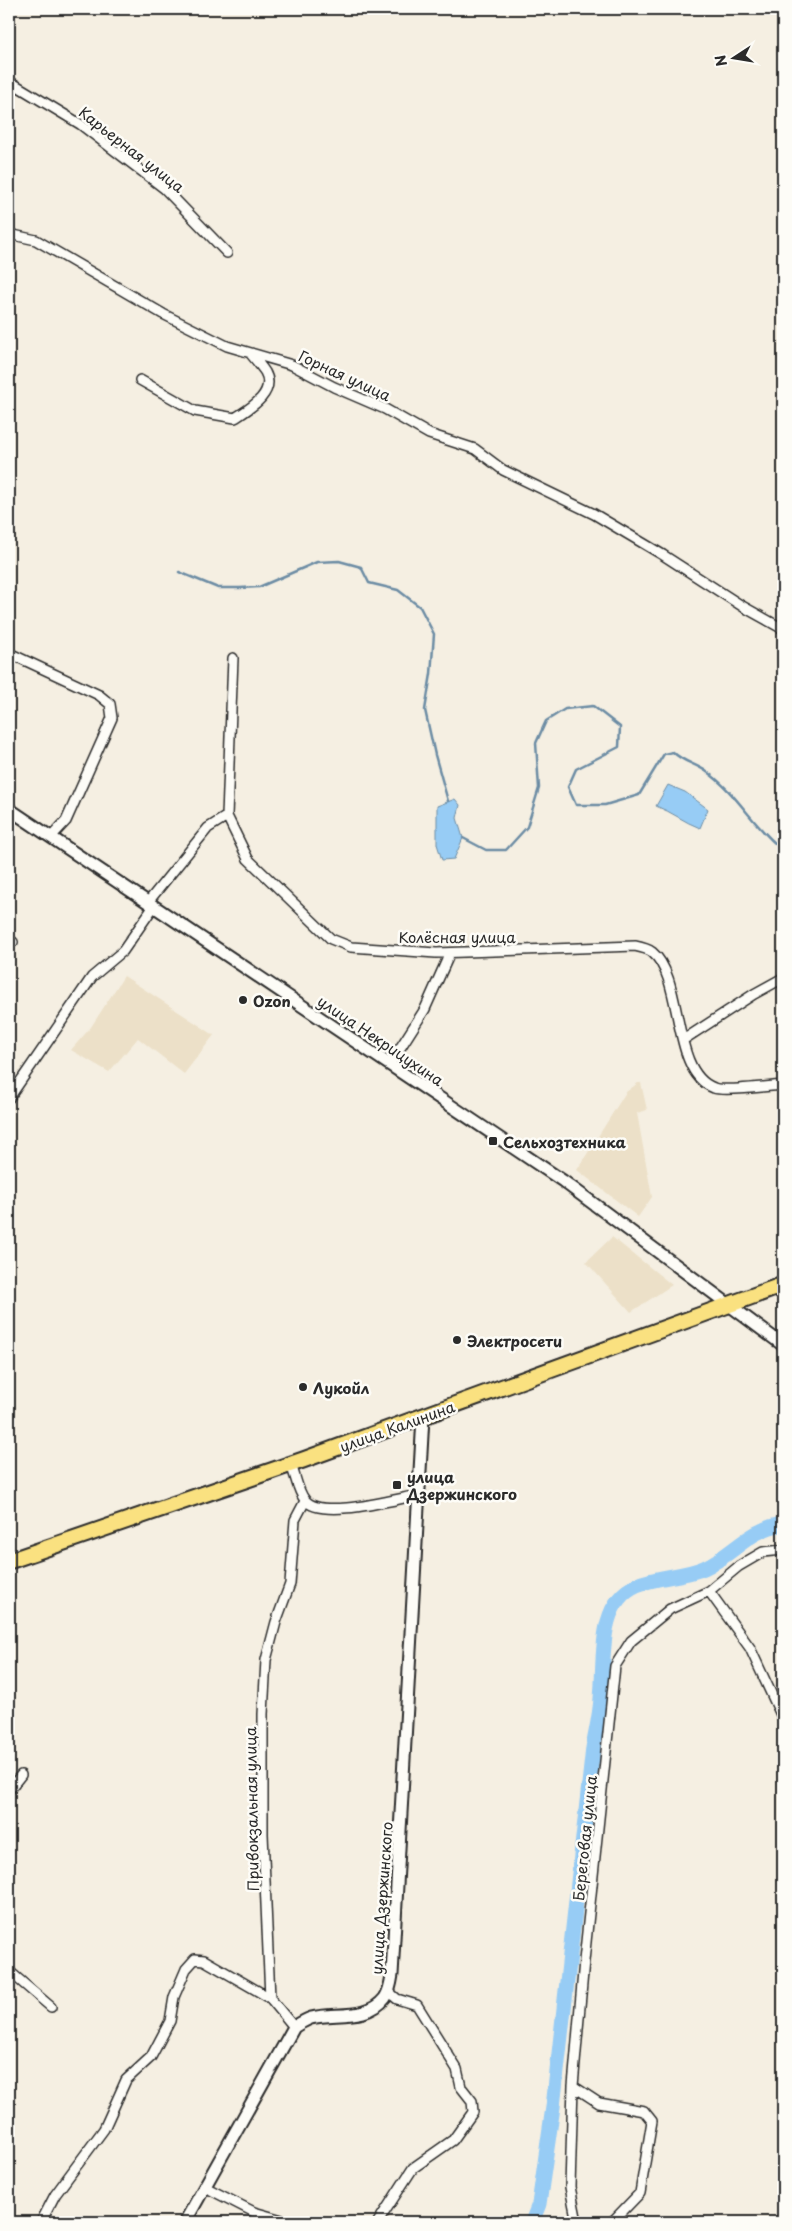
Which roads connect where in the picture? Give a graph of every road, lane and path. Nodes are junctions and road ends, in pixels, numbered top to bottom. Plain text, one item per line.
1 (9, 81) edge
2 (9, 234) edge
3 (227, 253) dead end
4 (250, 353) junction
5 (140, 380) dead end
6 (783, 629) edge
7 (9, 653) edge
8 (233, 658) dead end
9 (9, 809) edge
10 (227, 816) junction
11 (51, 837) junction
12 (151, 904) junction
13 (450, 953) junction
14 (783, 978) edge
15 (683, 1040) junction
16 (390, 1064) junction
17 (783, 1085) edge
18 (9, 1098) edge
19 (783, 1285) edge
20 (731, 1304) junction
21 (783, 1345) edge
22 (423, 1417) junction
23 (291, 1464) junction
24 (418, 1495) junction
25 (305, 1501) junction
26 (783, 1550) edge
27 (9, 1562) edge
28 (709, 1591) junction
29 (783, 1719) edge
30 (21, 1775) dead end
31 (9, 1790) edge
32 (9, 1971) edge
33 (388, 1991) junction
34 (270, 1998) junction
35 (51, 2007) dead end
36 (294, 2027) junction
37 (573, 2086) junction
38 (204, 2187) junction
39 (41, 2222) edge
40 (185, 2222) edge
41 (289, 2222) edge
42 (378, 2222) edge
43 (577, 2222) edge
44 (612, 2222) edge

1 - 3 street, Карьерная улица
2 - 4 street, Горная улица
4 - 5 street
4 - 6 street, Горная улица
7 - 11 street
8 - 10 street, Колёсная улица
9 - 11 street, улица Некрицухина
10 - 12 street
10 - 13 street, Колёсная улица
11 - 12 street, улица Некрицухина
12 - 16 street, улица Некрицухина
12 - 18 street
13 - 15 street, Колёсная улица
13 - 16 street
14 - 15 street
15 - 17 street, Колёсная улица
16 - 20 street, улица Некрицухина
19 - 20 main road, улица Калинина
20 - 21 street, улица Некрицухина
20 - 22 main road, улица Калинина
22 - 23 main road, улица Калинина
22 - 24 street, улица Дзержинского
23 - 25 street
23 - 27 main road, улица Калинина
24 - 25 street
24 - 33 street, улица Дзержинского
25 - 34 street, Привокзальная улица
26 - 28 street, Береговая улица
28 - 29 street
28 - 37 street, Береговая улица
30 - 31 street
32 - 35 street
33 - 36 street, улица Дзержинского
33 - 42 street
34 - 36 street
34 - 39 street
36 - 38 street
37 - 43 street, Береговая улица
37 - 44 street
38 - 40 street
38 - 41 street

